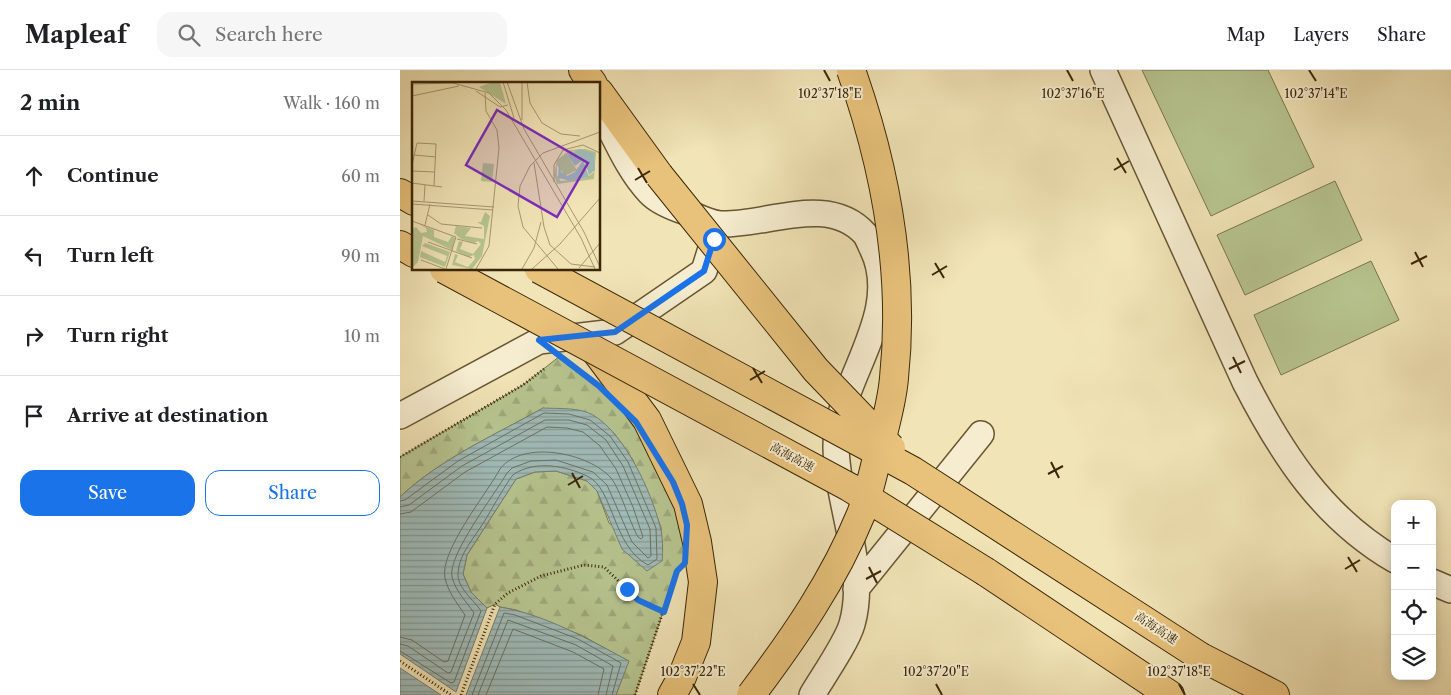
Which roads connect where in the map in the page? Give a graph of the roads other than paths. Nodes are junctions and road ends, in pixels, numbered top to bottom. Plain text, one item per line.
1 (579, 70) edge
2 (583, 70) edge
3 (852, 70) edge
4 (1103, 70) edge
5 (585, 82) edge
6 (592, 82) edge
7 (600, 93) edge
8 (600, 109) edge
9 (400, 193) edge
10 (412, 200) edge
11 (718, 224) junction
12 (400, 246) edge
13 (412, 252) edge
14 (446, 270) edge
15 (541, 270) edge
16 (594, 349) junction
17 (400, 416) edge
18 (981, 434) dead end
19 (913, 471) junction
20 (1391, 557) edge
21 (1436, 584) edge
22 (856, 589) junction
23 (1451, 590) edge
24 (1201, 657) junction
25 (1129, 666) junction
26 (672, 695) edge
27 (752, 695) edge
28 (812, 695) edge
29 (1157, 695) edge
30 (1170, 695) edge
31 (1245, 695) edge
32 (1274, 695) edge

1 - 5 street
2 - 6 highway
3 - 27 highway, bridge
4 - 20 street
7 - 19 highway, bridge
8 - 11 street
9 - 10 highway
11 - 17 street
11 - 22 street
12 - 13 highway
14 - 16 highway, 高海高速, bridge
15 - 19 highway, 高海高速, bridge
16 - 25 highway, 高海高速, bridge
16 - 26 highway
18 - 22 street
19 - 24 highway, 高海高速, bridge
21 - 23 street
22 - 28 street
24 - 31 highway
24 - 32 highway
25 - 29 highway
25 - 30 highway

